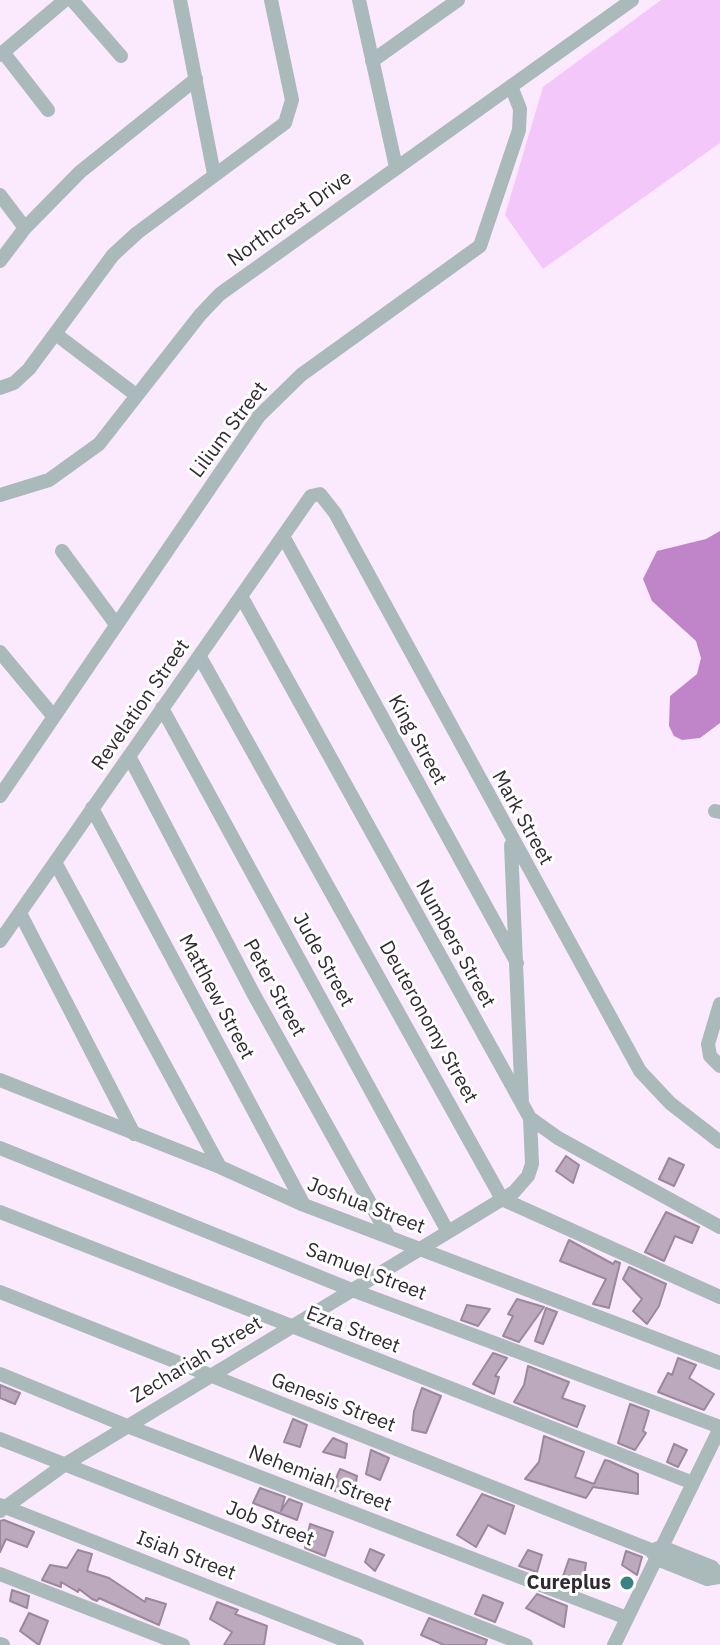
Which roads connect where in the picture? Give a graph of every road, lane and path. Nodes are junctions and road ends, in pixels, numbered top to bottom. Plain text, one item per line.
1 (65, 0) edge
2 (72, 0) edge
3 (180, 0) edge
4 (271, 0) edge
5 (359, 0) edge
6 (458, 0) edge
7 (632, 0) edge
8 (2, 54) edge
9 (121, 56) dead end
10 (372, 61) junction
11 (196, 79) junction
12 (511, 86) junction
13 (48, 110) dead end
14 (396, 167) junction
15 (214, 174) junction
16 (0, 195) edge
17 (25, 228) junction
18 (0, 261) edge
19 (57, 335) junction
20 (0, 388) edge
21 (136, 395) junction
22 (316, 494) joint
23 (0, 495) edge
24 (283, 536) junction
25 (62, 551) dead end
26 (241, 596) junction
27 (115, 623) junction
28 (0, 652) edge
29 (200, 657) junction
30 (162, 708) junction
31 (54, 717) junction
32 (129, 756) junction
33 (0, 796) edge
34 (92, 808) junction
35 (511, 841) junction
36 (55, 862) junction
37 (20, 913) junction
38 (0, 941) edge
39 (517, 963) junction
40 (720, 1004) edge
41 (720, 1066) edge
42 (0, 1080) edge
43 (526, 1113) junction
44 (134, 1134) junction
45 (720, 1142) edge
46 (0, 1148) edge
47 (220, 1167) junction
48 (502, 1199) junction
49 (304, 1205) junction
50 (0, 1212) edge
51 (720, 1227) edge
52 (448, 1232) junction
53 (389, 1237) junction
54 (420, 1249) junction
55 (352, 1290) junction
56 (0, 1292) edge
57 (720, 1297) edge
58 (290, 1327) junction
59 (720, 1363) edge
60 (0, 1374) edge
61 (208, 1377) junction
62 (127, 1426) junction
63 (720, 1428) edge
64 (0, 1439) edge
65 (64, 1465) junction
66 (693, 1483) junction
67 (2, 1507) edge
68 (657, 1552) junction
69 (0, 1574) edge
70 (720, 1576) edge
71 (627, 1618) junction
72 (183, 1645) edge
73 (357, 1645) edge
74 (526, 1645) edge
75 (614, 1645) edge

1 - 8 street
2 - 9 street
3 - 11 street
4 - 15 street
5 - 10 street
6 - 10 street
7 - 12 street, Northcrest Drive
8 - 13 street
10 - 14 street
11 - 15 street
11 - 17 street
12 - 14 street, Northcrest Drive
12 - 27 street, Lilium Street
14 - 21 street, Northcrest Drive
15 - 19 street
16 - 17 street
17 - 18 street
19 - 20 street
19 - 21 street
21 - 23 street, Northcrest Drive
22 - 24 street, Revelation Street
22 - 35 street, Mark Street
24 - 26 street, Revelation Street
24 - 39 street, King Street
25 - 27 street
26 - 29 street, Revelation Street
26 - 43 street, Numbers Street
27 - 31 street, Lilium Street
28 - 31 street
29 - 30 street, Revelation Street
29 - 48 street, Deuteronomy Street
30 - 32 street, Revelation Street
30 - 52 street, Jude Street
31 - 33 street, Lilium Street
32 - 34 street, Revelation Street
32 - 53 street, Peter Street
34 - 36 street, Revelation Street
34 - 49 street, Matthew Street
35 - 39 street, Zechariah Street
35 - 45 street, Mark Street
36 - 37 street, Revelation Street
36 - 47 street
37 - 38 street, Revelation Street
37 - 44 street
39 - 43 street, Zechariah Street
40 - 41 street
42 - 44 street, Joshua Street
43 - 48 street, Zechariah Street
43 - 51 street, Numbers Street
44 - 47 street, Joshua Street
46 - 55 street, Samuel Street
47 - 49 street, Joshua Street
48 - 52 street, Zechariah Street
48 - 57 street
49 - 53 street, Joshua Street
50 - 58 street, Ezra Street
52 - 54 street, Zechariah Street
53 - 54 street, Joshua Street
54 - 55 street, Zechariah Street
54 - 59 street, Joshua Street
55 - 58 street, Zechariah Street
55 - 63 street, Samuel Street
56 - 61 street, Genesis Street
58 - 61 street, Zechariah Street
58 - 66 street, Ezra Street
60 - 62 street, Nehemiah Street
61 - 62 street, Zechariah Street
61 - 68 street, Genesis Street
62 - 65 street, Zechariah Street
62 - 71 street, Nehemiah Street
63 - 66 street
64 - 65 street, Job Street
65 - 67 street, Zechariah Street
65 - 74 street, Job Street
66 - 68 street
67 - 73 street, Isiah Street
68 - 70 street, Genesis Street
68 - 71 street
69 - 72 street
71 - 75 street

